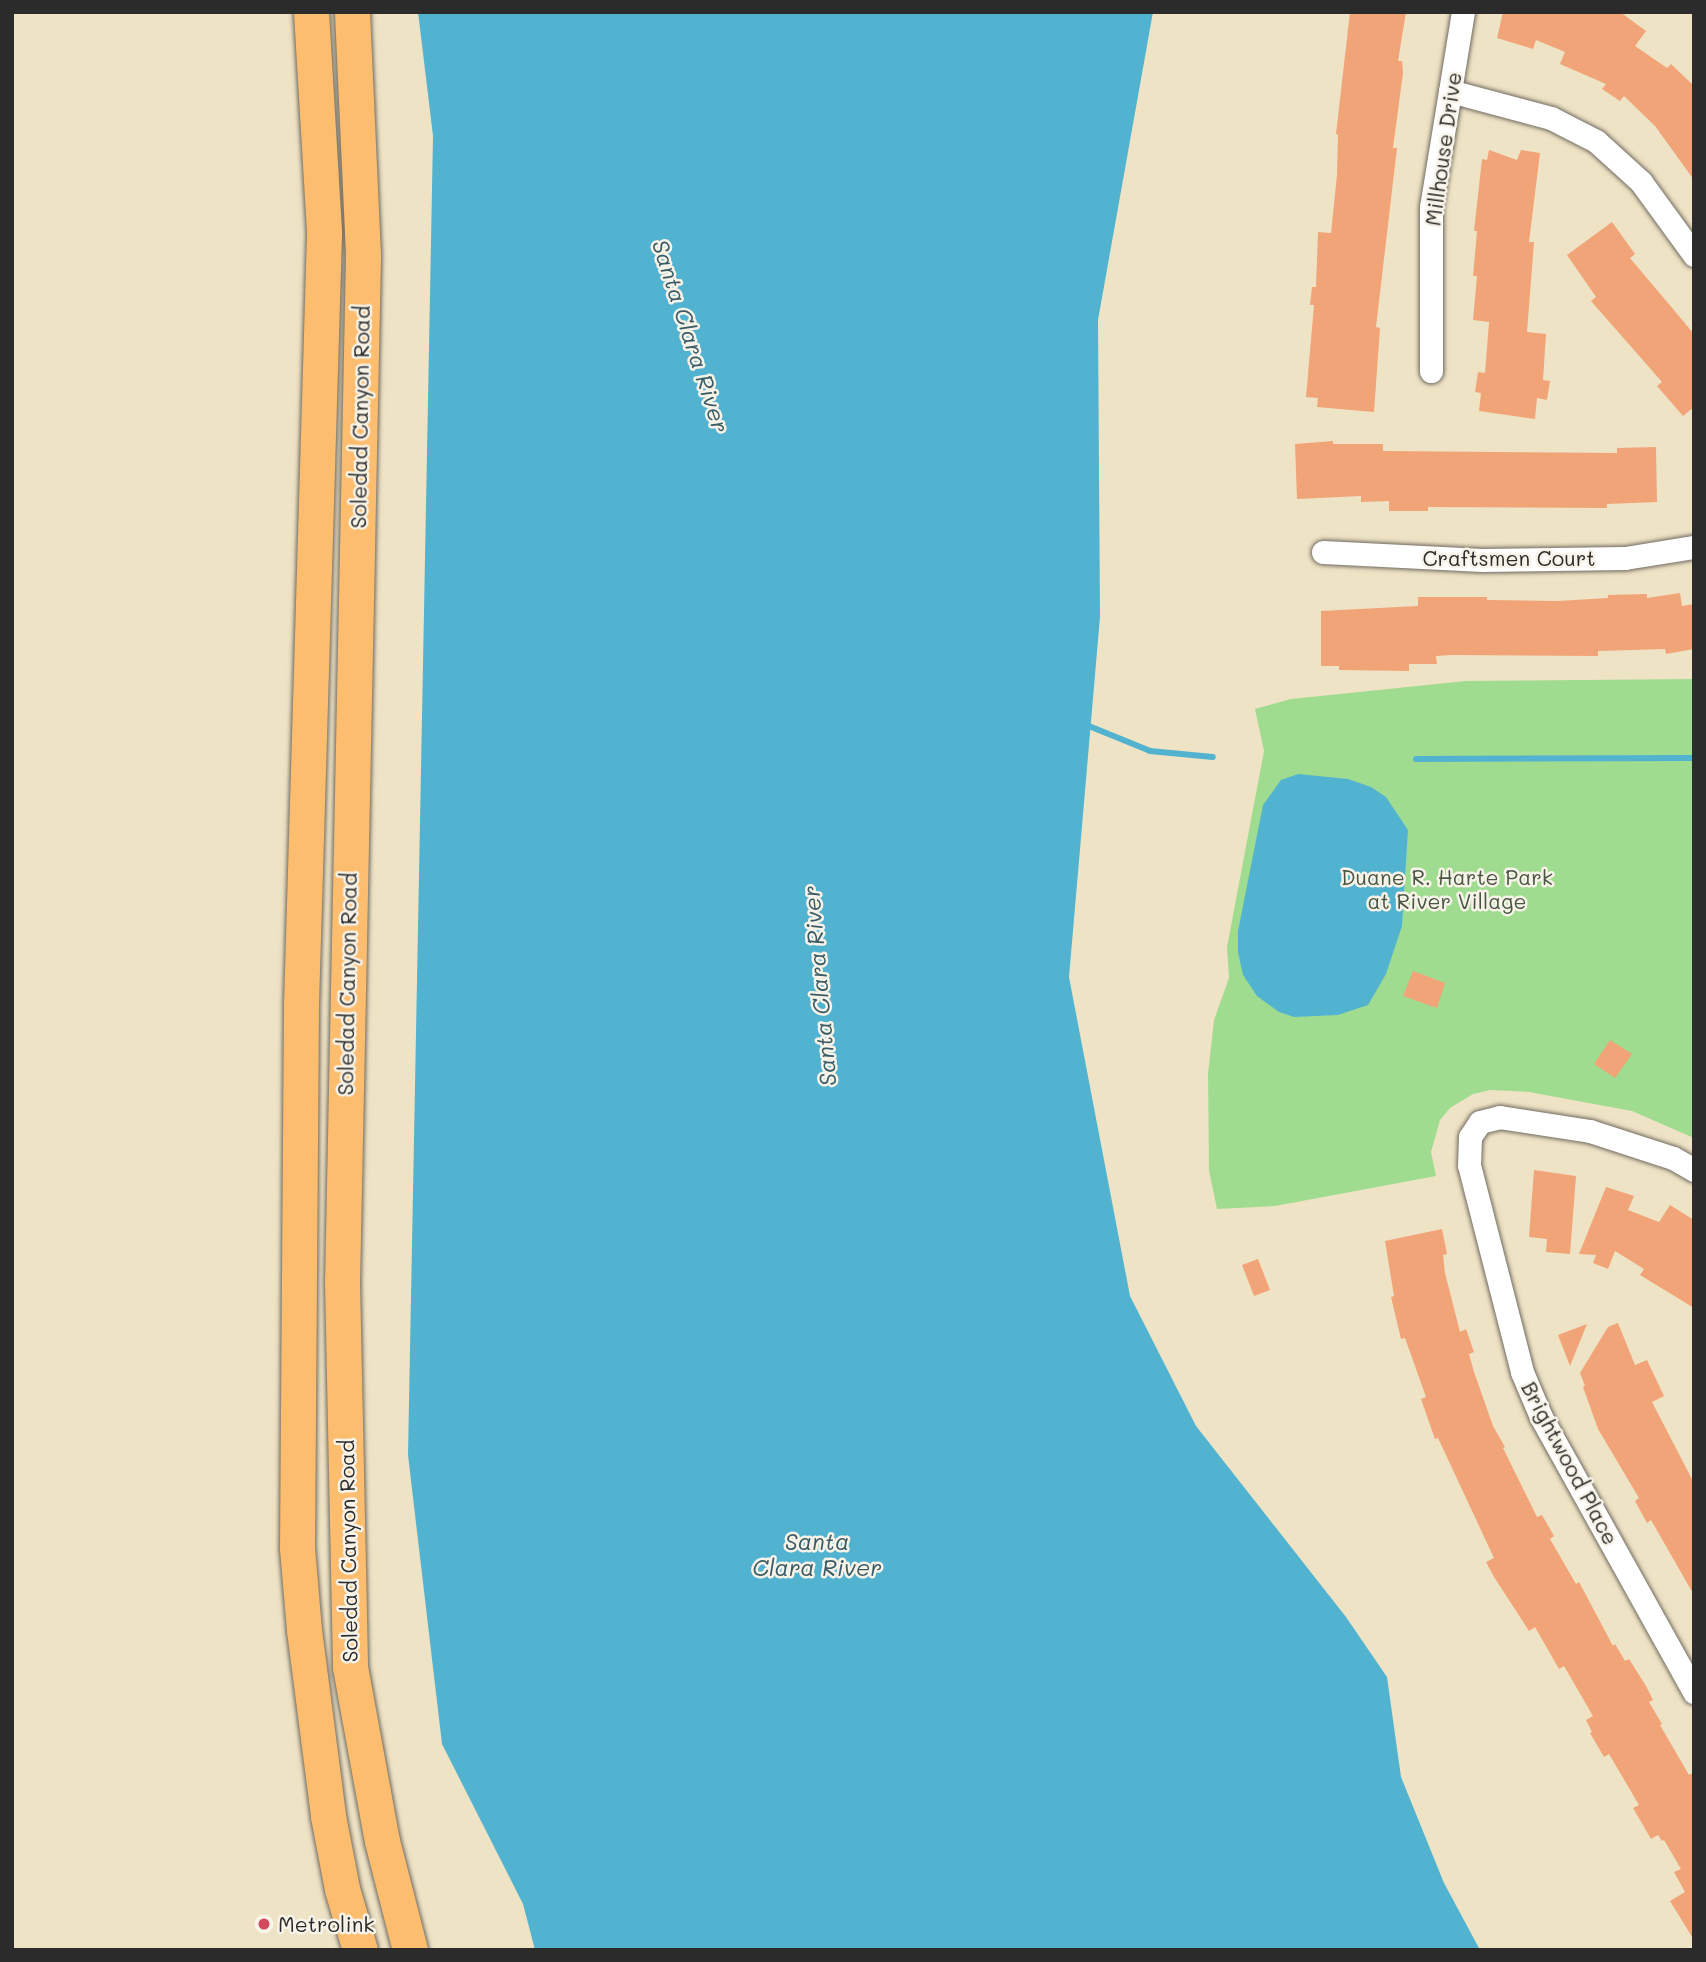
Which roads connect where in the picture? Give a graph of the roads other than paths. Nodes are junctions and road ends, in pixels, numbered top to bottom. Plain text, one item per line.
1 (352, 12) edge
2 (1463, 12) edge
3 (312, 28) edge
4 (354, 47) junction
5 (1450, 92) junction
6 (1694, 255) edge
7 (1431, 371) dead end
8 (1694, 547) edge
9 (1323, 552) dead end
10 (301, 1005) junction
11 (1694, 1170) edge
12 (342, 1256) junction
13 (1694, 1692) edge
14 (360, 1950) edge
15 (410, 1950) edge

1 - 4 main road, Soledad Canyon Road
2 - 5 street, Millhouse Drive
3 - 4 main road
3 - 10 main road, Soledad Canyon Road
4 - 12 main road, Soledad Canyon Road
5 - 6 street
5 - 7 street, Millhouse Drive
8 - 9 street, Craftsmen Court
10 - 12 main road
10 - 14 main road, Soledad Canyon Road
11 - 13 street, Brightwood Place
12 - 15 main road, Soledad Canyon Road

